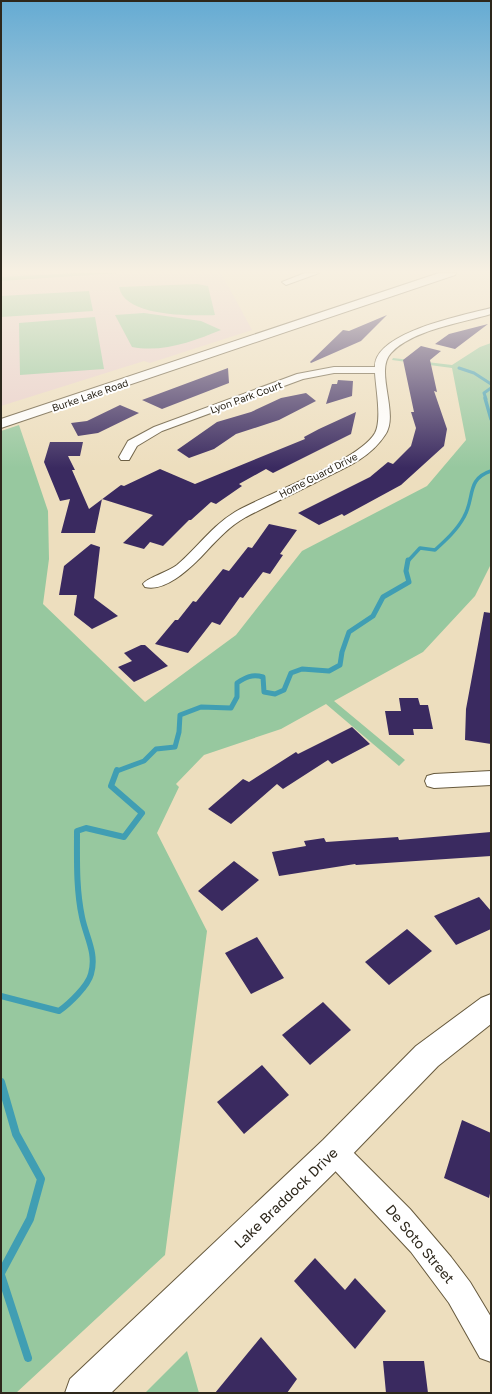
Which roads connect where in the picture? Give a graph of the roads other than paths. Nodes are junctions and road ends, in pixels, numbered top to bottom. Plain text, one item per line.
1 (229, 338) edge
2 (257, 338) edge
3 (404, 338) edge
4 (380, 370) junction
5 (1, 413) edge
6 (1, 424) edge
7 (125, 456) dead end
8 (150, 584) dead end
9 (491, 778) edge
10 (434, 781) dead end
11 (491, 1007) edge
12 (334, 1151) junction
13 (491, 1347) edge
14 (84, 1393) edge

1 - 5 main road, Burke Lake Road
2 - 6 main road, Burke Lake Road
3 - 4 street, Home Guard Drive
4 - 7 street, Lyon Park Court
4 - 8 street, Home Guard Drive
9 - 10 street
11 - 12 street, Lake Braddock Drive
12 - 13 street, De Soto Street
12 - 14 street, Lake Braddock Drive

